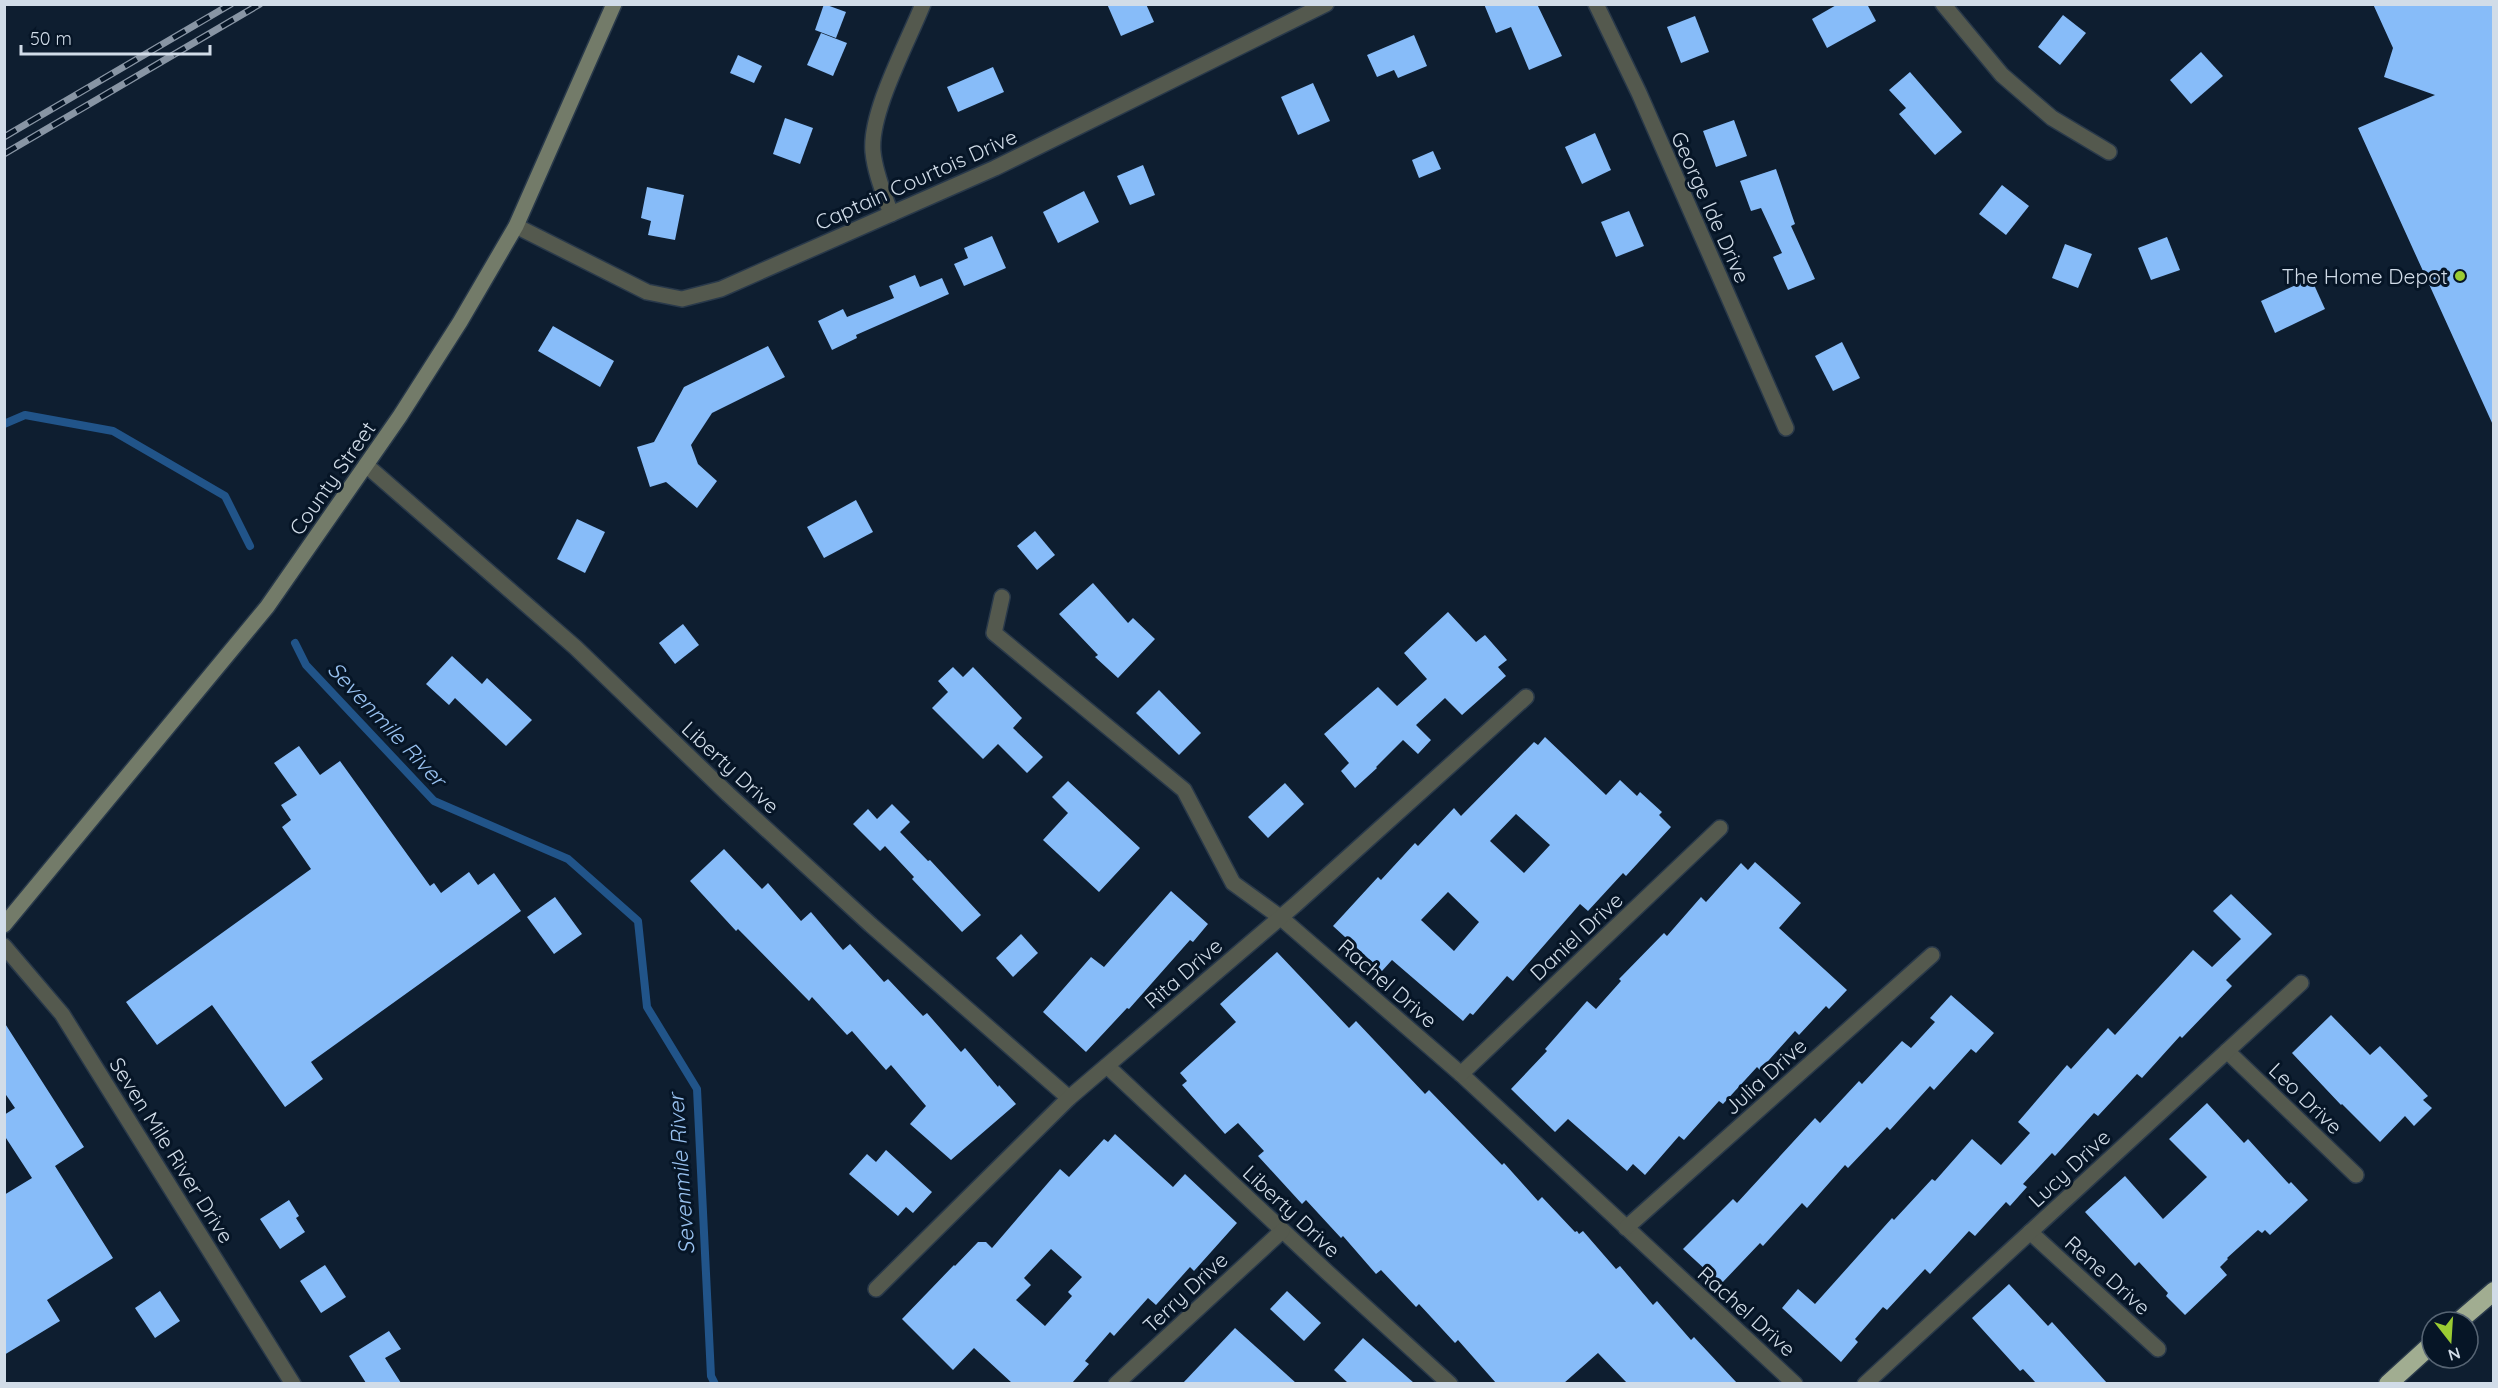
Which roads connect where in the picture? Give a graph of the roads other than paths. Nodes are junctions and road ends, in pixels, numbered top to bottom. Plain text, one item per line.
1 (614, 4) edge
2 (923, 4) edge
3 (1326, 4) edge
4 (1596, 4) edge
5 (1943, 4) edge
6 (2109, 153) dead end
7 (891, 214) junction
8 (516, 226) junction
9 (1786, 428) dead end
10 (366, 465) junction
11 (1002, 597) dead end
12 (1526, 697) dead end
13 (1720, 828) dead end
14 (1280, 918) junction
15 (4, 925) edge
16 (4, 946) edge
17 (1932, 955) dead end
18 (2301, 983) dead end
19 (2227, 1051) junction
20 (1107, 1066) junction
21 (1461, 1074) junction
22 (1070, 1098) junction
23 (2356, 1175) dead end
24 (1626, 1228) junction
25 (1282, 1231) junction
26 (2030, 1233) junction
27 (876, 1289) dead end
28 (2493, 1291) edge
29 (2472, 1310) edge
30 (2158, 1349) dead end
31 (2420, 1355) edge
32 (293, 1383) edge
33 (1116, 1383) edge
34 (1450, 1383) edge
35 (1795, 1383) edge
36 (1865, 1383) edge
37 (2388, 1383) edge

1 - 8 main road, County Street
2 - 7 street
3 - 7 street, Captain Courtois Drive
4 - 9 street, George Ide Drive
5 - 6 street
7 - 8 street, Captain Courtois Drive
8 - 10 main road, County Street
10 - 15 main road, County Street
10 - 22 street, Liberty Drive
11 - 14 street, Rachel Drive
12 - 14 street, Rita Drive
13 - 21 street, Daniel Drive
14 - 20 street, Rita Drive
14 - 21 street, Rachel Drive
16 - 32 street, Seven Mile River Drive
17 - 24 street, Julia Drive
18 - 19 street, Lucy Drive
19 - 23 street, Leo Drive
19 - 26 street, Lucy Drive
20 - 22 street, Rita Drive
20 - 25 street, Liberty Drive
21 - 24 street, Rachel Drive
22 - 27 street, Rita Drive
24 - 35 street, Rachel Drive
25 - 33 street, Terry Drive
25 - 34 street, Liberty Drive
26 - 30 street, Rene Drive
26 - 36 street, Lucy Drive
28 - 29 highway
31 - 37 highway

